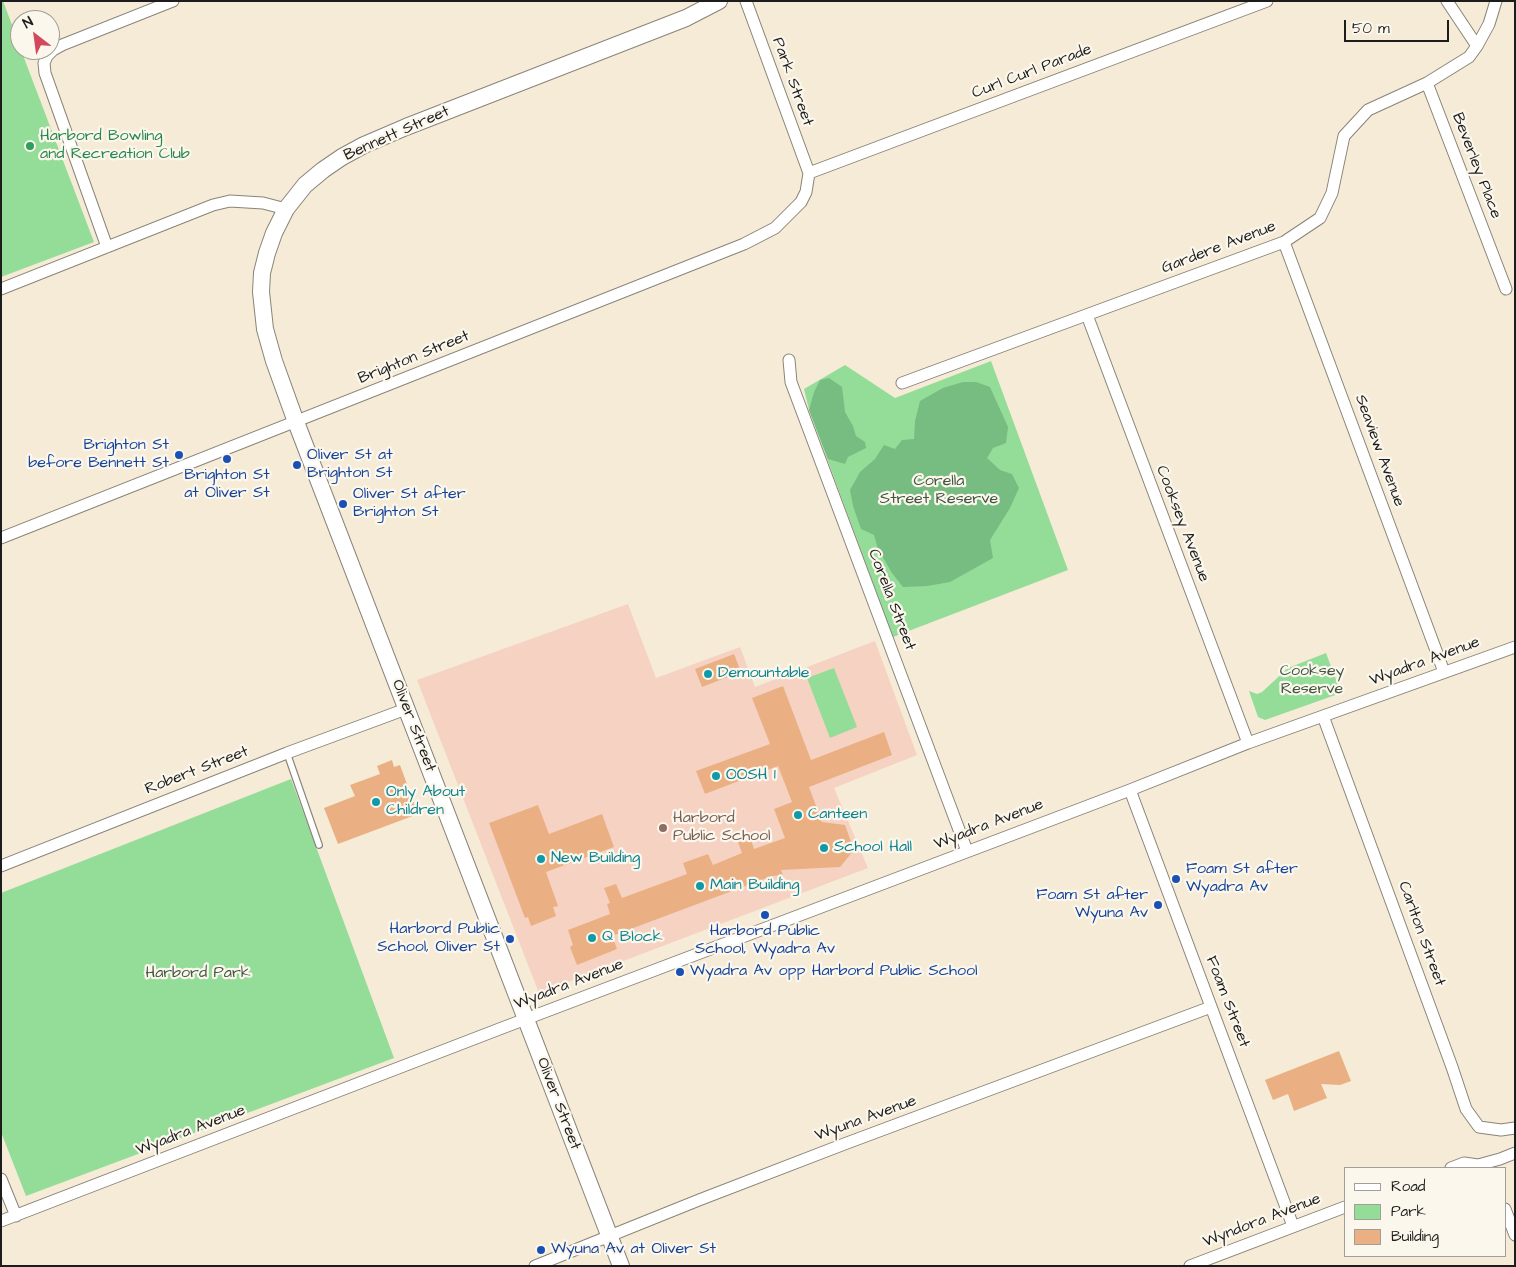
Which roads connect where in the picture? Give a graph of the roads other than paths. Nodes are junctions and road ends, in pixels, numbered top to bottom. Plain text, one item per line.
1 (173, 1) edge
2 (718, 1) edge
3 (746, 1) edge
4 (1267, 1) edge
5 (1446, 1) edge
6 (1496, 1) edge
7 (1477, 46) junction
8 (1427, 83) junction
9 (809, 173) junction
10 (286, 209) junction
11 (1284, 242) junction
12 (108, 247) junction
13 (1, 288) edge
14 (1506, 289) dead end
15 (1086, 315) junction
16 (789, 360) dead end
17 (902, 383) dead end
18 (296, 422) junction
19 (1, 538) edge
20 (1515, 647) edge
21 (1444, 672) junction
22 (406, 709) junction
23 (1323, 716) junction
24 (1248, 743) junction
25 (287, 754) junction
26 (1130, 790) junction
27 (320, 844) dead end
28 (968, 850) junction
29 (1, 866) edge
30 (1211, 1007) junction
31 (525, 1019) junction
32 (1515, 1128) edge
33 (1515, 1153) edge
34 (1454, 1167) edge
35 (1480, 1167) edge
36 (1, 1179) edge
37 (1344, 1207) edge
38 (1506, 1212) edge
39 (16, 1216) junction
40 (1, 1221) edge
41 (1293, 1226) junction
42 (1515, 1235) edge
43 (610, 1236) junction
44 (535, 1266) edge
45 (621, 1266) edge
46 (1190, 1266) edge

1 - 12 street
2 - 10 main road, Bennett Street
3 - 9 street, Park Street
4 - 9 street, Curl Curl Parade
5 - 7 street
6 - 7 street, Gardere Avenue
7 - 8 street, Gardere Avenue
8 - 11 street, Gardere Avenue
8 - 14 street, Beverley Place
9 - 18 street, Brighton Street
10 - 12 street
10 - 18 main road, Oliver Street
11 - 15 street, Gardere Avenue
11 - 21 street, Seaview Avenue
12 - 13 street
15 - 17 street, Gardere Avenue
15 - 24 street, Cooksey Avenue
16 - 28 street, Corella Street
18 - 19 street, Brighton Street
18 - 22 main road, Oliver Street
20 - 21 street, Wyadra Avenue
21 - 23 street, Wyadra Avenue
22 - 25 street, Robert Street
22 - 31 main road, Oliver Street
23 - 24 street, Wyadra Avenue
23 - 32 street, Carlton Street
24 - 26 street, Wyadra Avenue
25 - 27 lane
25 - 29 street, Robert Street
26 - 28 street, Wyadra Avenue
26 - 30 street, Foam Street
28 - 31 street, Wyadra Avenue
30 - 41 street, Foam Street
30 - 43 street, Wyuna Avenue
31 - 39 street, Wyadra Avenue
31 - 43 main road, Oliver Street
33 - 35 street
34 - 35 street
36 - 39 street
37 - 41 street, Wyndora Avenue
38 - 42 street
39 - 40 street, Wyadra Avenue
41 - 46 street, Wyndora Avenue
43 - 44 street, Wyuna Avenue
43 - 45 main road, Oliver Street

